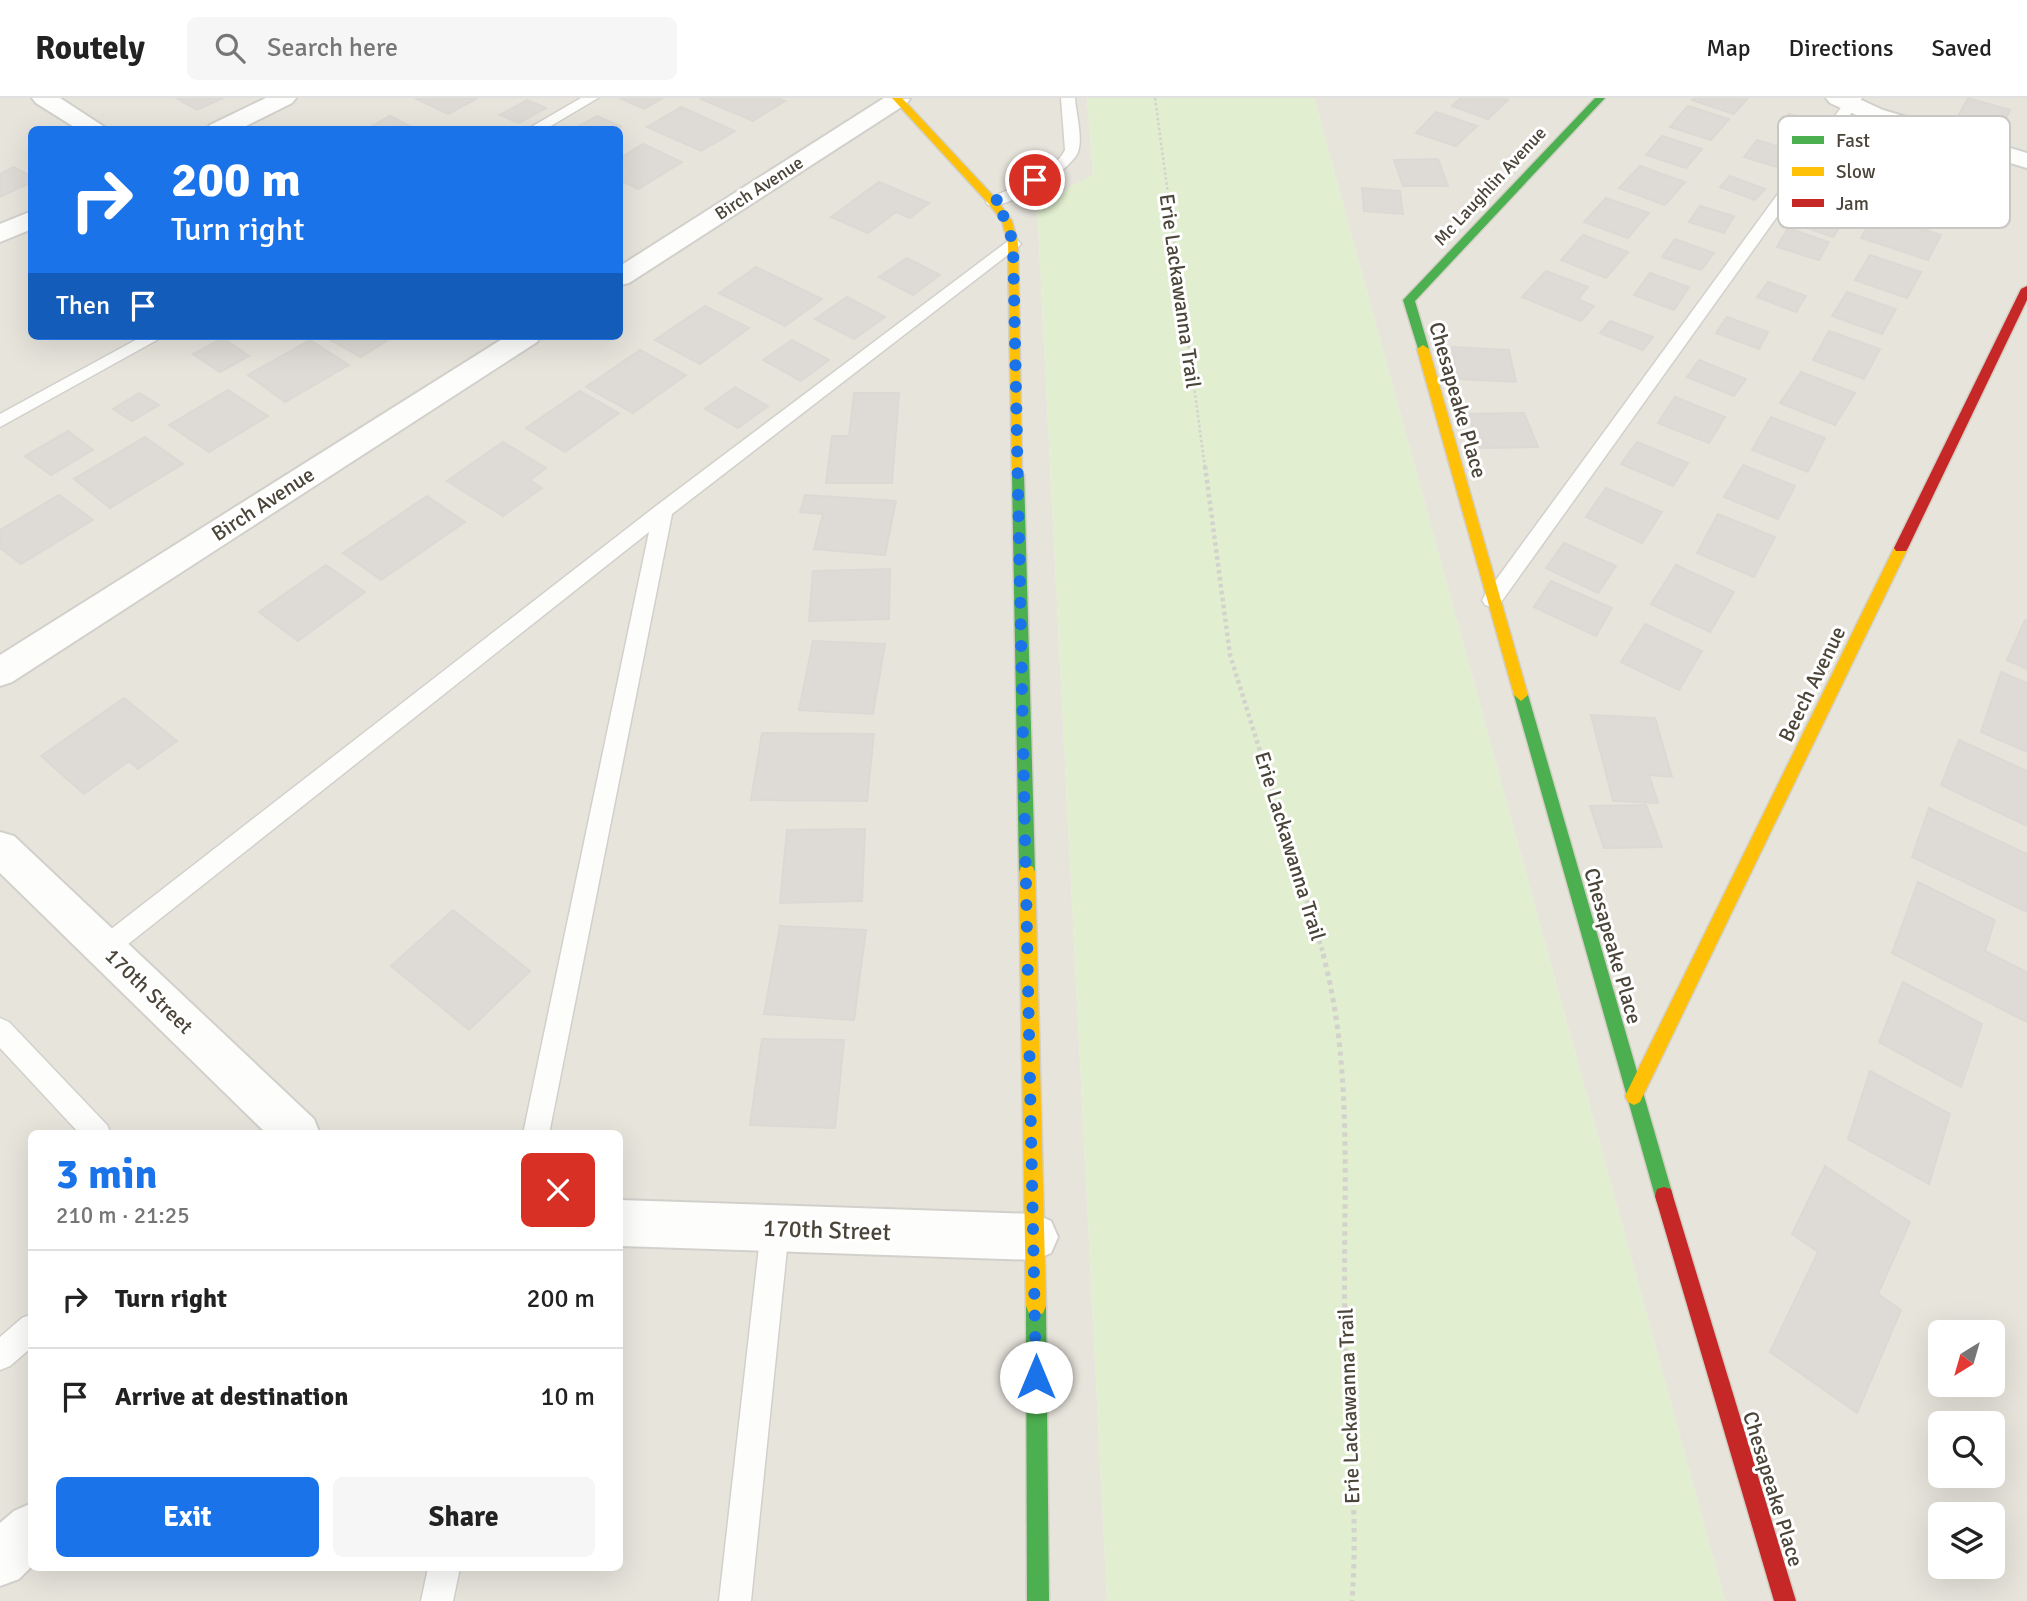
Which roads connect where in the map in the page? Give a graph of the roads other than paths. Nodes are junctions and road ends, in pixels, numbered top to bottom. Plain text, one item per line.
1 (44, 98) edge
2 (284, 98) edge
3 (591, 98) edge
4 (1068, 98) edge
5 (1600, 98) edge
6 (898, 99) edge
7 (1848, 100) edge
8 (1837, 116) edge
9 (1878, 116) edge
10 (90, 126) edge
11 (226, 126) edge
12 (540, 126) edge
13 (2010, 156) edge
14 (2027, 161) edge
15 (1778, 198) edge
16 (993, 202) junction
17 (28, 221) edge
18 (0, 234) edge
19 (1013, 244) junction
20 (623, 275) edge
21 (2027, 289) edge
22 (1409, 300) joint
23 (149, 340) edge
24 (521, 340) edge
25 (0, 421) edge
26 (663, 511) junction
27 (1492, 600) junction
28 (0, 672) edge
29 (0, 848) edge
30 (105, 948) junction
31 (0, 1030) edge
32 (1634, 1096) junction
33 (94, 1130) edge
34 (294, 1130) edge
35 (537, 1130) edge
36 (623, 1223) edge
37 (775, 1229) junction
38 (1035, 1237) junction
39 (28, 1332) edge
40 (0, 1356) edge
41 (28, 1533) edge
42 (0, 1560) edge
43 (443, 1571) edge
44 (437, 1601) edge
45 (735, 1601) edge
46 (1038, 1601) edge
47 (1784, 1601) edge

1 - 10 street
2 - 11 street
3 - 12 lane
4 - 16 lane
5 - 22 street, Mc Laughlin Avenue
6 - 16 street
6 - 20 street, Birch Avenue
7 - 8 lane
7 - 9 street
13 - 14 street
15 - 27 lane
16 - 19 street
17 - 18 street
19 - 26 lane
19 - 38 street
21 - 32 street, Beech Avenue
22 - 27 street, Chesapeake Place
23 - 25 lane
24 - 28 street, Birch Avenue
26 - 30 lane
26 - 35 lane
27 - 32 street, Chesapeake Place
29 - 30 street, 170th Street
30 - 34 street, 170th Street
31 - 33 lane
32 - 47 street, Chesapeake Place
36 - 37 street, 170th Street
37 - 38 street, 170th Street
37 - 45 lane
38 - 46 street
39 - 40 lane
41 - 42 street
43 - 44 lane

